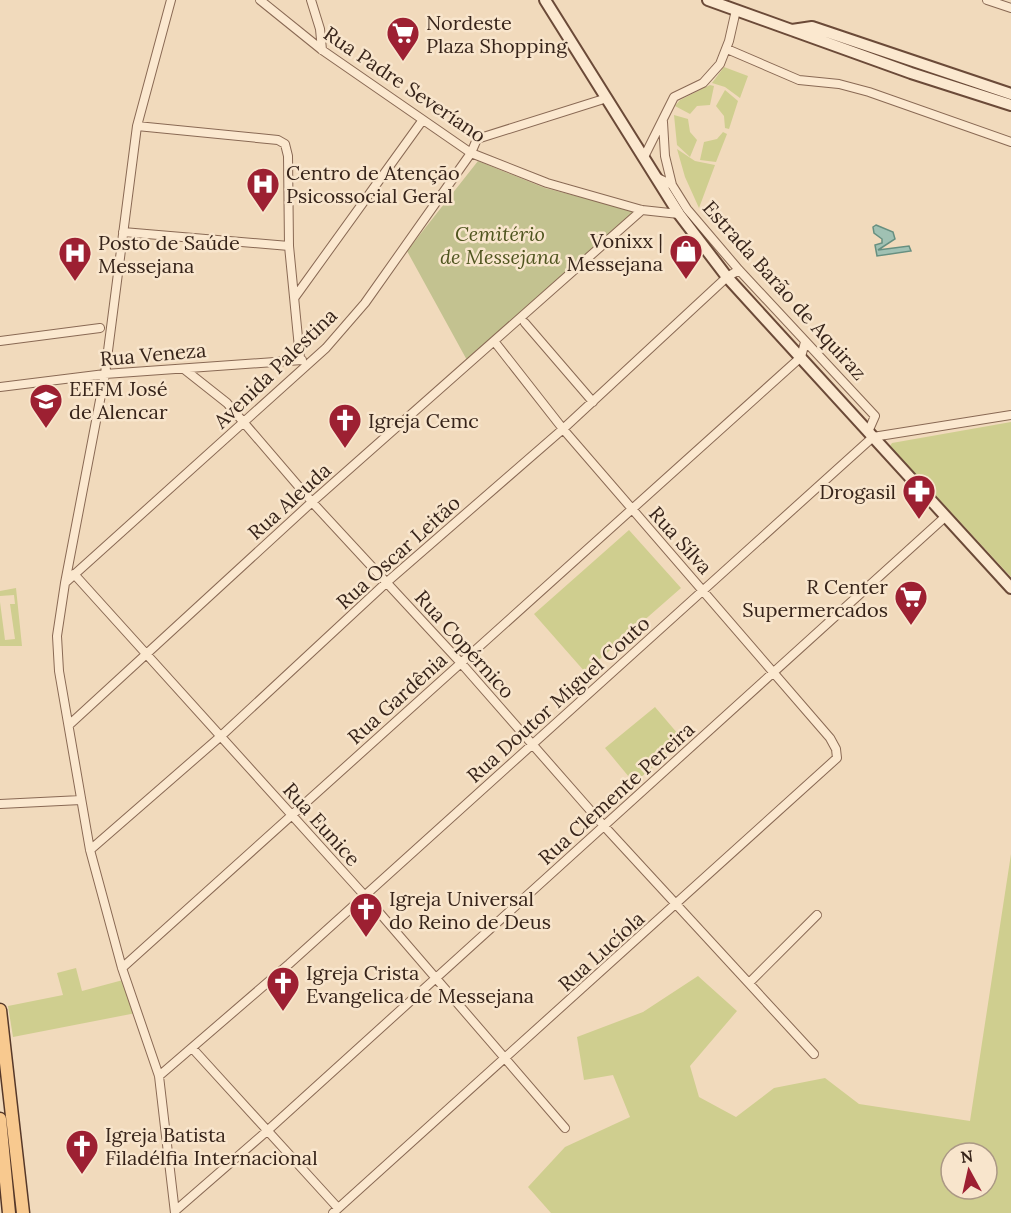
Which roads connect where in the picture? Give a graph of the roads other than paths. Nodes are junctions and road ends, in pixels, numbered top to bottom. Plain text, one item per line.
1 (171, 0) edge
2 (260, 0) edge
3 (311, 0) edge
4 (545, 0) edge
5 (708, 0) edge
6 (987, 0) edge
7 (1011, 8) edge
8 (736, 10) junction
9 (792, 30) junction
10 (726, 49) junction
11 (322, 50) junction
12 (1011, 94) edge
13 (607, 98) junction
14 (1011, 105) edge
15 (422, 121) junction
16 (663, 122) junction
17 (137, 126) junction
18 (1011, 142) edge
19 (471, 153) junction
20 (644, 157) junction
21 (656, 177) junction
22 (672, 185) junction
23 (642, 210) junction
24 (679, 214) junction
25 (690, 228) junction
26 (703, 228) junction
27 (123, 232) junction
28 (289, 246) junction
29 (739, 270) junction
30 (727, 276) junction
31 (295, 297) junction
32 (775, 308) junction
33 (525, 323) dead end
34 (772, 326) junction
35 (100, 328) dead end
36 (0, 341) edge
37 (494, 341) junction
38 (805, 342) junction
39 (801, 357) junction
40 (300, 358) junction
41 (307, 365) junction
42 (184, 369) junction
43 (105, 374) junction
44 (0, 387) edge
45 (593, 402) junction
46 (1011, 415) edge
47 (243, 423) junction
48 (563, 429) junction
49 (870, 435) junction
50 (312, 502) junction
51 (632, 510) junction
52 (945, 518) junction
53 (74, 574) junction
54 (387, 582) junction
55 (65, 583) junction
56 (1011, 588) edge
57 (704, 591) junction
58 (146, 656) junction
59 (461, 663) junction
60 (772, 672) junction
61 (69, 725) junction
62 (221, 736) junction
63 (532, 743) junction
64 (836, 761) joint
65 (81, 800) junction
66 (0, 804) edge
67 (290, 816) junction
68 (604, 826) junction
69 (90, 850) junction
70 (365, 896) junction
71 (675, 905) junction
72 (816, 915) dead end
73 (122, 968) junction
74 (435, 977) junction
75 (748, 983) junction
76 (0, 1010) edge
77 (194, 1048) junction
78 (814, 1054) dead end
79 (507, 1059) junction
80 (159, 1076) junction
81 (4, 1086) edge
82 (0, 1119) edge
83 (565, 1128) dead end
84 (267, 1131) junction
85 (335, 1210) edge
86 (175, 1212) edge
87 (9, 1213) edge
88 (23, 1213) edge

1 - 17 street
2 - 11 street, Rua Padre Severíano
3 - 11 street
4 - 13 street, Estrada Barão de Aquiraz
5 - 8 street
6 - 7 street
8 - 9 street
8 - 10 street
9 - 12 street
9 - 14 street
10 - 16 street
10 - 18 street
11 - 15 street, Rua Padre Severíano
13 - 19 street, Avenida Palestina
13 - 20 street, Estrada Barão de Aquiraz
15 - 19 street, Rua Padre Severíano
15 - 31 street
16 - 20 street
16 - 22 street
17 - 27 street
17 - 28 street
19 - 23 street, Rua Padre Severíano
19 - 41 street, Avenida Palestina
20 - 21 street, Estrada Barão de Aquiraz
21 - 22 street, Estrada Barão de Aquiraz
21 - 24 street, Estrada Barão de Aquiraz
22 - 26 street, Estrada Barão de Aquiraz
23 - 24 street, Rua Padre Severíano
23 - 37 street, Rua Aleuda
24 - 25 street, Estrada Barão de Aquiraz
25 - 26 street
25 - 30 street, Estrada Barão de Aquiraz
26 - 29 street, Estrada Barão de Aquiraz
27 - 28 street
27 - 43 street
28 - 31 street
29 - 30 street, Rua Oscar Leitão
29 - 32 street, Estrada Barão de Aquiraz
30 - 34 street, Estrada Barão de Aquiraz
30 - 45 street, Rua Oscar Leitão
31 - 40 street
32 - 34 street
32 - 38 street, Estrada Barão de Aquiraz
33 - 45 street
34 - 39 street, Estrada Barão de Aquiraz
35 - 36 street
37 - 48 street, Rua Sílva
37 - 50 street, Rua Aleuda
38 - 39 street
38 - 49 street, Estrada Barão de Aquiraz
39 - 49 street, Estrada Barão de Aquiraz
39 - 51 street, Rua Gardênia
40 - 41 street
40 - 42 street, Rua Veneza
41 - 47 street, Avenida Palestina
42 - 43 street, Rua Veneza
42 - 47 street, Rua Copérnico
43 - 44 street, Rua Veneza
43 - 55 street
45 - 48 street, Rua Oscar Leitão
46 - 49 street
47 - 50 street, Rua Copérnico
47 - 53 street, Avenida Palestina
48 - 51 street, Rua Sílva
48 - 54 street, Rua Oscar Leitão
49 - 52 street, Estrada Barão de Aquiraz
49 - 57 street, Rua Doutor Miguel Couto
50 - 54 street, Rua Copérnico
50 - 58 street, Rua Aleuda
51 - 57 street, Rua Sílva
51 - 59 street, Rua Gardênia
52 - 56 street, Estrada Barão de Aquiraz
52 - 60 street, Rua Clemente Pereira
53 - 55 street, Avenida Palestina
53 - 58 street, Rua Eunice
54 - 59 street, Rua Copérnico
54 - 62 street, Rua Oscar Leitão
55 - 61 street
57 - 60 street, Rua Sílva
57 - 63 street, Rua Doutor Miguel Couto
58 - 61 street, Rua Aleuda
58 - 62 street, Rua Eunice
59 - 63 street, Rua Copérnico
59 - 67 street, Rua Gardênia
60 - 64 street, Rua Sílva
60 - 68 street, Rua Clemente Pereira
61 - 65 street
62 - 67 street, Rua Eunice
62 - 69 street, Rua Oscar Leitão
63 - 68 street, Rua Copérnico
63 - 70 street, Rua Doutor Miguel Couto
64 - 71 street, Rua Lucíola
65 - 66 street
65 - 69 street
67 - 70 street, Rua Eunice
67 - 73 street, Rua Gardênia
68 - 71 street, Rua Copérnico
68 - 74 street, Rua Clemente Pereira
69 - 73 street
70 - 74 street, Rua Eunice
70 - 77 street, Rua Doutor Miguel Couto
71 - 75 street, Rua Copérnico
71 - 79 street, Rua Lucíola
72 - 75 street
73 - 80 street
74 - 79 street, Rua Eunice
74 - 84 street, Rua Clemente Pereira
75 - 78 street, Rua Copérnico
76 - 81 main road
77 - 80 street, Rua Doutor Miguel Couto
77 - 84 street
79 - 83 street, Rua Eunice
79 - 85 street, Rua Lucíola
80 - 86 street
81 - 88 main road
82 - 87 main road
84 - 85 street
84 - 86 street, Rua Clemente Pereira

